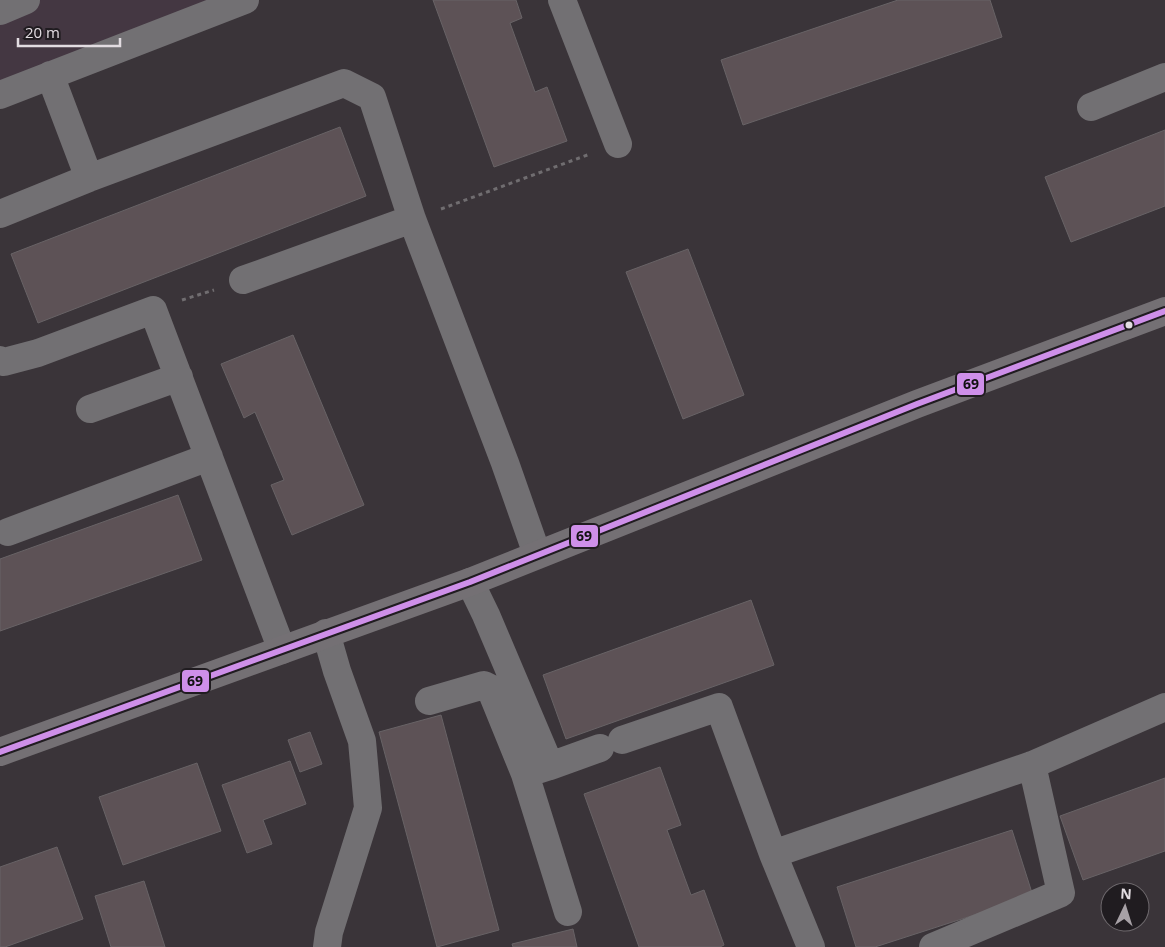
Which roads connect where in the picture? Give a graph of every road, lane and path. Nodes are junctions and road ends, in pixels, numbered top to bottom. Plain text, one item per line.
1 (26, 0) edge
2 (245, 0) edge
3 (562, 0) edge
4 (0, 10) edge
5 (50, 75) junction
6 (1165, 77) edge
7 (0, 95) edge
8 (1091, 106) dead end
9 (618, 144) joint
10 (89, 178) junction
11 (0, 214) edge
12 (412, 219) junction
13 (243, 280) joint
14 (153, 310) junction
15 (1165, 312) edge
16 (0, 360) edge
17 (179, 377) junction
18 (90, 409) dead end
19 (210, 458) junction
20 (8, 532) dead end
21 (537, 554) junction
22 (470, 582) junction
23 (326, 633) junction
24 (282, 650) junction
25 (429, 701) dead end
26 (1165, 707) edge
27 (0, 752) edge
28 (1032, 765) junction
29 (550, 766) junction
30 (524, 774) junction
31 (773, 854) junction
32 (568, 912) dead end
33 (327, 947) edge
34 (811, 947) edge
35 (933, 947) edge

1 - 4 street
2 - 5 street
3 - 9 street
5 - 7 street
5 - 10 street
6 - 8 street
9 - 12 path
10 - 11 street
10 - 12 street
12 - 13 street
12 - 21 street
13 - 14 path
14 - 16 street
14 - 17 street
15 - 21 main road
17 - 18 street
17 - 19 street
19 - 20 street
19 - 24 street
21 - 22 main road
22 - 23 main road
22 - 29 street
23 - 24 main road
23 - 33 street
24 - 27 main road
25 - 30 street
26 - 28 street
28 - 31 street
28 - 35 street
29 - 30 street
29 - 31 street
30 - 32 street
31 - 34 street

